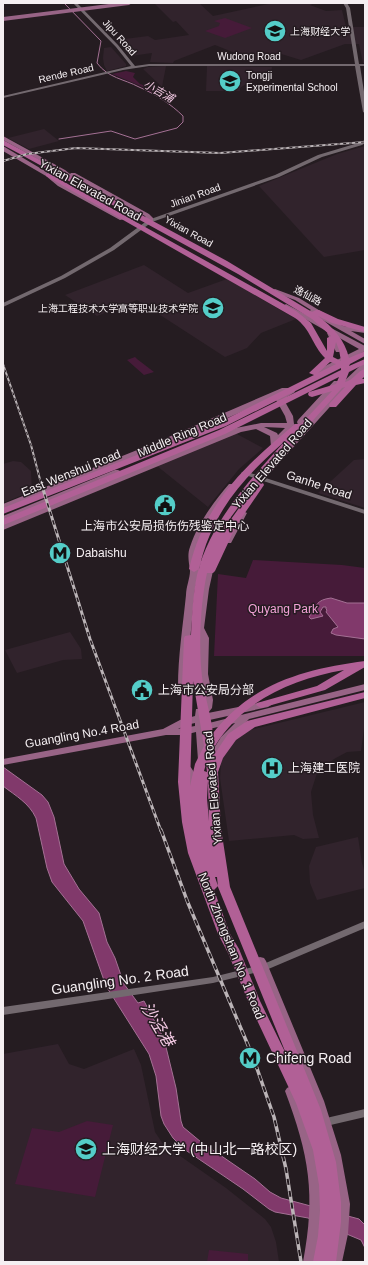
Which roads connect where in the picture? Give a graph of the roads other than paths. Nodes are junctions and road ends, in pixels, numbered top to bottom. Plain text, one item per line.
1 (113, 3) edge
2 (129, 3) edge
3 (343, 3) edge
4 (78, 7) edge
5 (3, 18) edge
6 (358, 65) junction
7 (365, 65) edge
8 (134, 67) junction
9 (3, 97) edge
10 (365, 112) edge
11 (3, 138) edge
12 (3, 142) edge
13 (363, 143) edge
14 (3, 147) edge
15 (33, 155) junction
16 (22, 159) junction
17 (63, 170) junction
18 (48, 175) junction
19 (142, 222) junction
20 (157, 236) junction
21 (168, 242) junction
22 (206, 258) junction
23 (242, 273) junction
24 (3, 305) edge
25 (330, 323) junction
26 (365, 329) edge
27 (341, 336) junction
28 (331, 338) junction
29 (365, 342) edge
30 (365, 349) edge
31 (339, 350) junction
32 (365, 353) edge
33 (336, 360) junction
34 (365, 361) edge
35 (352, 367) junction
36 (365, 367) edge
37 (325, 370) junction
38 (365, 372) edge
39 (365, 382) edge
40 (355, 383) junction
41 (341, 385) junction
42 (297, 386) junction
43 (280, 395) junction
44 (334, 398) junction
45 (289, 416) junction
46 (304, 425) junction
47 (291, 426) junction
48 (249, 427) junction
49 (196, 434) junction
50 (292, 440) junction
51 (274, 444) junction
52 (193, 445) junction
53 (146, 468) junction
54 (126, 469) junction
55 (246, 474) junction
56 (265, 476) junction
57 (3, 507) edge
58 (3, 512) edge
59 (365, 512) edge
60 (3, 519) edge
61 (3, 522) edge
62 (3, 527) edge
63 (194, 570) junction
64 (210, 571) junction
65 (184, 655) junction
66 (365, 663) edge
67 (365, 669) edge
68 (365, 681) edge
69 (365, 687) edge
70 (365, 691) edge
71 (365, 695) edge
72 (261, 705) junction
73 (284, 708) junction
74 (244, 718) junction
75 (190, 723) junction
76 (3, 762) edge
77 (182, 763) junction
78 (206, 817) junction
79 (365, 924) edge
80 (235, 954) junction
81 (263, 968) junction
82 (241, 974) junction
83 (249, 988) junction
84 (3, 1011) edge
85 (314, 1110) junction
86 (365, 1113) edge
87 (326, 1122) junction
88 (304, 1126) junction
89 (312, 1261) edge
90 (329, 1262) edge
91 (336, 1262) edge

1 - 4 main road
2 - 4 main road
3 - 6 street
4 - 5 main road
4 - 8 street, Jipu Road
6 - 7 street, Wudong Road
6 - 8 street, Wudong Road
6 - 10 street
8 - 9 street, Rende Road
11 - 15 main road, Yixian Road
12 - 19 highway, Yixian Elevated Road
13 - 19 street, Jinian Road
14 - 16 main road
14 - 19 highway, Yixian Elevated Road
15 - 16 main road
15 - 17 main road, Yixian Road
16 - 18 main road
17 - 19 main road, Yixian Road
17 - 19 highway
18 - 19 main road
18 - 20 highway
19 - 20 highway
19 - 22 highway, Yixian Elevated Road
19 - 23 highway, Yixian Elevated Road
19 - 24 street, Jinian Road
19 - 25 main road, Yixian Road
19 - 25 main road, Yixian Road
20 - 21 highway
21 - 22 highway
21 - 35 highway
22 - 28 highway, Yixian Elevated Road
23 - 25 highway
23 - 50 highway, Yixian Elevated Road
25 - 26 highway
25 - 27 main road, Yixian Road
25 - 29 main road, Yixian Road
25 - 31 main road
27 - 30 main road, Yixian Road
27 - 31 main road
28 - 46 highway, Yixian Elevated Road
28 - 49 highway
30 - 33 main road
30 - 37 main road, East Wenshui Road
31 - 33 main road
32 - 42 main road
32 - 49 highway, Middle Ring Road
33 - 37 main road
34 - 35 highway, Middle Ring Road
34 - 41 main road
35 - 36 highway
35 - 41 main road
35 - 52 highway, Middle Ring Road
36 - 41 main road
37 - 42 main road, East Wenshui Road
38 - 40 main road
38 - 50 highway
39 - 52 highway
40 - 41 main road
40 - 44 main road
41 - 44 main road
41 - 46 main road
42 - 43 main road, East Wenshui Road
42 - 45 main road
43 - 45 main road
43 - 57 main road, East Wenshui Road
43 - 58 main road, East Wenshui Road
44 - 46 main road
45 - 47 main road
46 - 47 main road, East Wenshui Road
46 - 56 main road
46 - 63 highway
46 - 80 highway, Yixian Elevated Road
47 - 48 main road, East Wenshui Road
47 - 51 main road, North Zhongshan No. 1 Road
48 - 51 main road
48 - 53 main road, East Wenshui Road
48 - 54 main road, East Wenshui Road
49 - 58 highway, Middle Ring Road
50 - 64 highway
50 - 85 highway, Yixian Elevated Road
51 - 55 main road, North Zhongshan No. 1 Road
52 - 61 highway, Middle Ring Road
53 - 54 main road
53 - 62 main road, East Wenshui Road
54 - 60 main road, East Wenshui Road
55 - 56 street, Ganhe Road
55 - 63 main road, North Zhongshan No. 1 Road
56 - 59 street, Ganhe Road
56 - 64 main road
63 - 65 main road, North Zhongshan No. 1 Road
64 - 75 main road
65 - 75 main road
65 - 75 main road, North Zhongshan No. 1 Road
66 - 72 highway
66 - 80 highway
67 - 78 highway
68 - 72 main road
69 - 73 main road
70 - 73 highway
71 - 78 highway
72 - 75 main road
73 - 74 main road
74 - 75 main road
74 - 78 main road
75 - 76 main road, Guangling No.4 Road
75 - 77 main road, North Zhongshan No. 1 Road
75 - 78 main road, North Zhongshan No. 1 Road
77 - 82 main road, North Zhongshan No. 1 Road
77 - 83 highway
78 - 81 main road, North Zhongshan No. 1 Road
78 - 85 highway
79 - 81 street
80 - 83 highway
81 - 82 street
81 - 87 main road, North Zhongshan No. 1 Road
82 - 84 street, Guangling No. 2 Road
82 - 88 main road, North Zhongshan No. 1 Road
83 - 89 highway
85 - 90 highway
86 - 87 street
87 - 88 street
87 - 91 main road, North Zhongshan No. 1 Road
88 - 89 main road, North Zhongshan No. 1 Road

